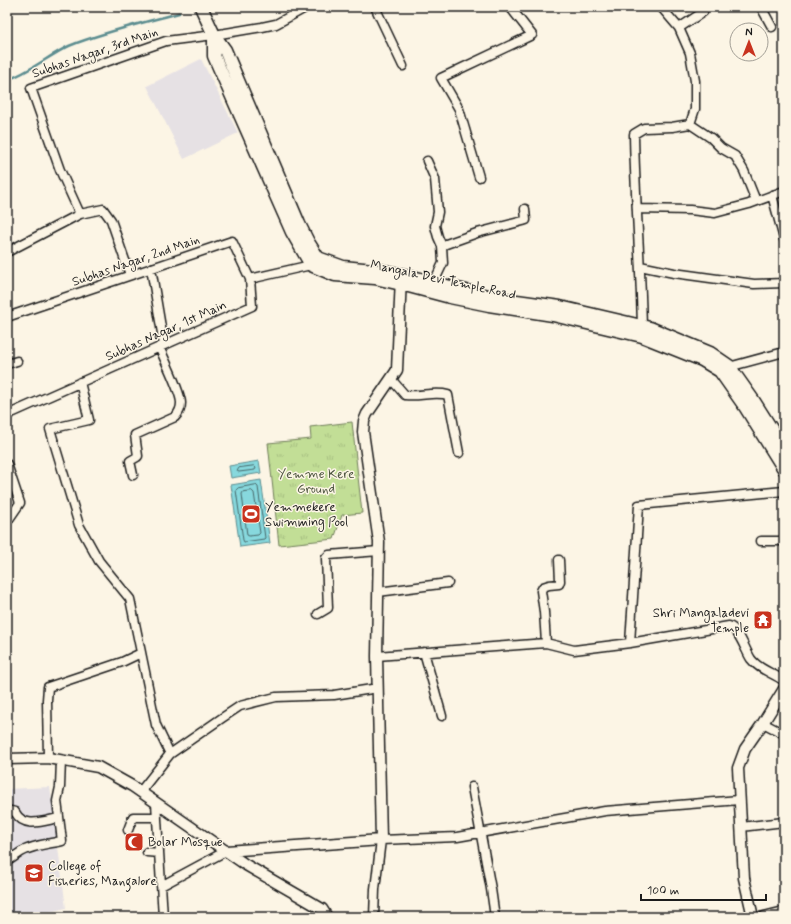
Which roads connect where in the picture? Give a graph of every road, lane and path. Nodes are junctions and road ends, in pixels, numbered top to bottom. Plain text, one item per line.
1 (201, 7) edge
2 (307, 7) edge
3 (375, 7) edge
4 (510, 7) edge
5 (661, 7) edge
6 (700, 7) edge
7 (761, 7) edge
8 (772, 27) dead end
9 (679, 28) junction
10 (214, 35) junction
11 (403, 66) dead end
12 (690, 124) junction
13 (427, 161) dead end
14 (479, 176) dead end
15 (784, 191) edge
16 (772, 195) junction
17 (756, 202) junction
18 (638, 209) junction
19 (525, 210) dead end
20 (80, 214) junction
21 (784, 239) edge
22 (442, 246) junction
23 (7, 252) edge
24 (315, 262) junction
25 (640, 266) junction
26 (151, 268) junction
27 (130, 275) junction
28 (401, 279) junction
29 (250, 280) junction
30 (434, 282) junction
31 (784, 283) edge
32 (7, 317) edge
33 (642, 332) junction
34 (162, 346) junction
35 (784, 352) edge
36 (17, 361) dead end
37 (7, 364) edge
38 (724, 368) junction
39 (391, 379) junction
40 (80, 382) junction
41 (7, 415) edge
42 (784, 449) edge
43 (460, 454) dead end
44 (7, 464) edge
45 (784, 469) edge
46 (133, 475) dead end
47 (784, 491) edge
48 (7, 522) edge
49 (761, 541) dead end
50 (784, 541) edge
51 (379, 551) junction
52 (559, 560) dead end
53 (448, 583) dead end
54 (378, 592) junction
55 (318, 614) dead end
56 (546, 643) junction
57 (630, 643) junction
58 (424, 652) junction
59 (141, 654) junction
60 (377, 656) junction
61 (784, 681) edge
62 (378, 688) junction
63 (784, 689) edge
64 (442, 716) dead end
65 (763, 724) junction
66 (784, 734) edge
67 (170, 754) junction
68 (48, 758) junction
69 (7, 759) edge
70 (61, 760) junction
71 (472, 787) dead end
72 (140, 792) junction
73 (739, 800) junction
74 (156, 803) junction
75 (7, 810) edge
76 (157, 817) junction
77 (59, 818) junction
78 (784, 822) edge
79 (741, 827) junction
80 (128, 830) dead end
81 (481, 833) junction
82 (381, 840) junction
83 (226, 851) junction
84 (147, 852) dead end
85 (159, 853) junction
86 (7, 861) edge
87 (161, 886) junction
88 (784, 912) edge
89 (163, 917) edge
90 (327, 917) edge
91 (374, 917) edge
92 (495, 917) edge
93 (753, 917) edge
94 (764, 917) edge

1 - 10 main road
2 - 10 street, Subhas Nagar, 3rd Main
3 - 11 street
4 - 14 street
5 - 9 street
6 - 9 street
7 - 8 street
9 - 12 street
10 - 20 street, Subhas Nagar, 3rd Main
10 - 24 main road
12 - 17 street
12 - 18 street
13 - 22 street
15 - 16 street
16 - 17 street
16 - 21 street
17 - 18 street
18 - 25 street
19 - 22 street
20 - 23 street
20 - 27 street
22 - 30 street
24 - 28 main road, Mangala Devi Temple Road
24 - 29 street
25 - 31 street
25 - 33 street
26 - 27 street, Subhas Nagar, 2nd Main
26 - 29 street, Subhas Nagar, 2nd Main
26 - 34 street
27 - 32 street, Subhas Nagar, 2nd Main
28 - 30 main road, Mangala Devi Temple Road
28 - 33 main road, Mangala Devi Temple Road
28 - 39 street
29 - 34 street, Subhas Nagar, 1st Main
30 - 33 main road, Mangala Devi Temple Road
33 - 38 main road, Mangala Devi Temple Road
34 - 40 street, Subhas Nagar, 1st Main
34 - 46 street
35 - 38 street
36 - 37 street
38 - 42 main road, Mangala Devi Temple Road
38 - 45 main road, Mangala Devi Temple Road
39 - 43 street
39 - 51 street
40 - 41 street, Subhas Nagar, 1st Main
40 - 59 street
44 - 48 street
47 - 57 street
49 - 50 street
51 - 54 street
51 - 55 street
52 - 56 street
53 - 54 street
54 - 60 street
56 - 57 street
56 - 58 street
57 - 61 street
58 - 60 street
58 - 64 street
59 - 67 street
59 - 68 street
60 - 62 street
62 - 67 street
62 - 82 street
63 - 65 street
65 - 66 street
65 - 73 street
67 - 72 street
68 - 69 street
68 - 70 street
70 - 72 street
70 - 77 street
71 - 81 street
72 - 74 street
73 - 79 street
73 - 81 street
74 - 76 street
74 - 83 street
75 - 77 street
76 - 80 street
76 - 85 street
77 - 86 street
78 - 79 street
79 - 93 street
81 - 82 street
81 - 92 street
82 - 83 street
82 - 91 street
83 - 87 street
83 - 90 street
84 - 85 street
85 - 87 street
87 - 89 street
88 - 94 street

